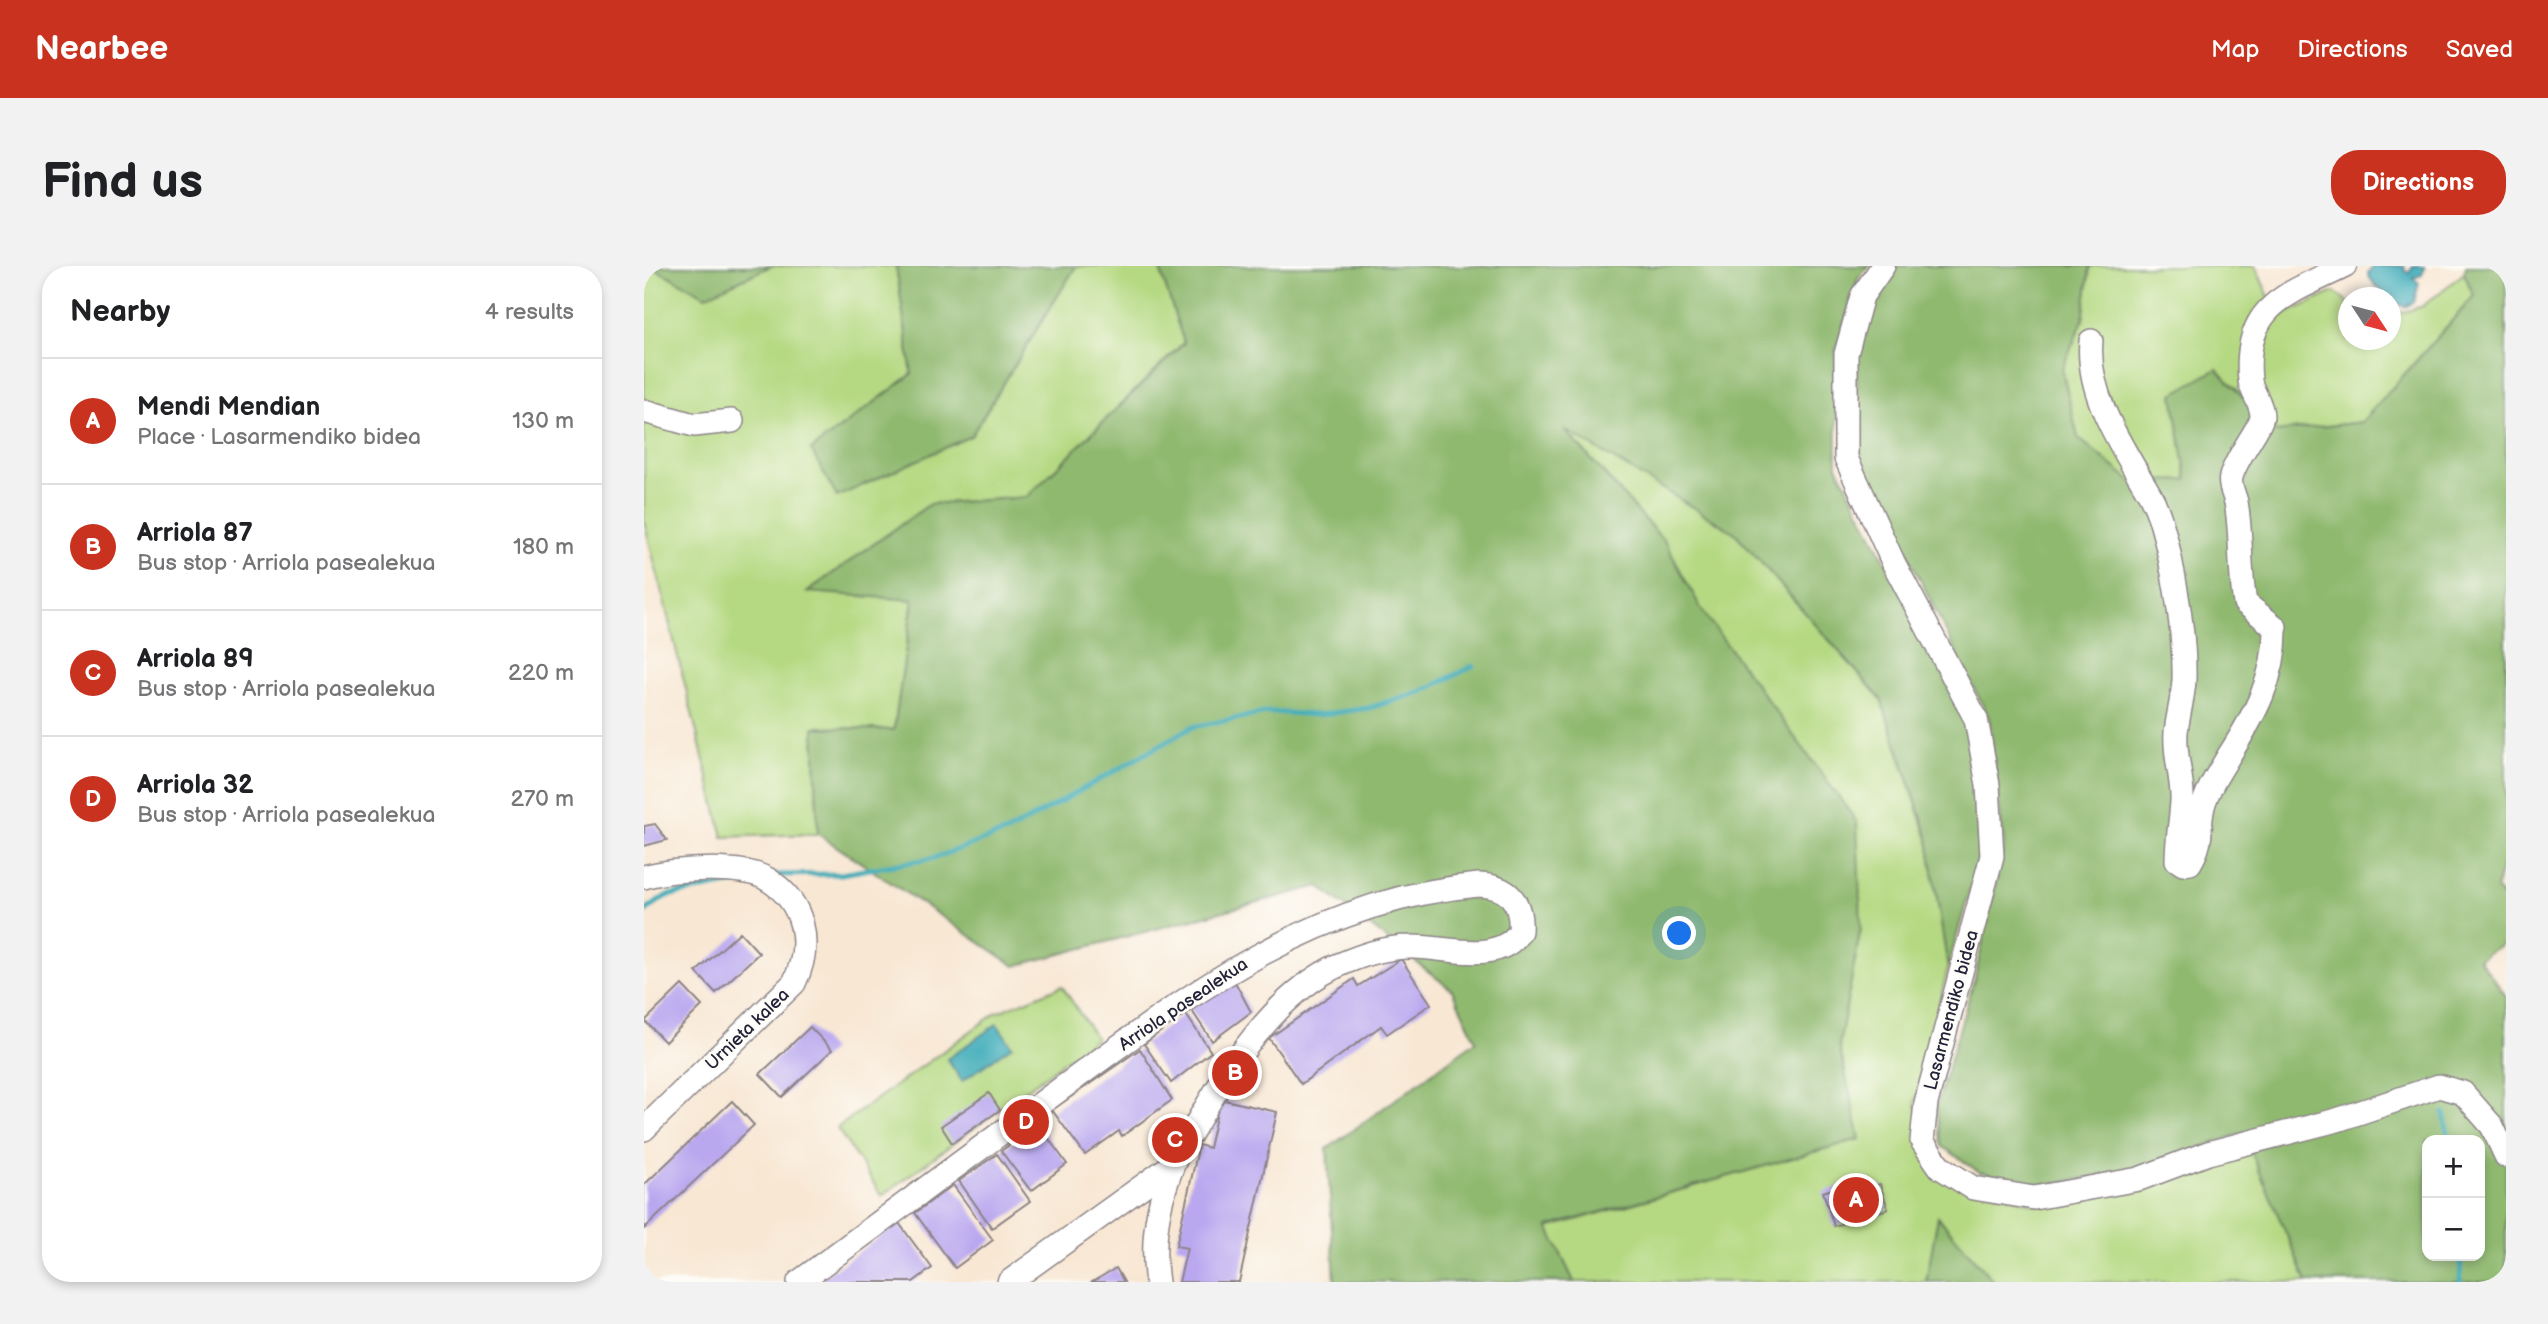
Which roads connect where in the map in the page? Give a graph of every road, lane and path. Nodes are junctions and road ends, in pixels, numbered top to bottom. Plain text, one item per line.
1 (1883, 266) edge
2 (2345, 266) edge
3 (2091, 341) dead end
4 (644, 411) edge
5 (732, 421) dead end
6 (644, 877) edge
7 (644, 1129) edge
8 (2506, 1156) edge
9 (1172, 1165) junction
10 (799, 1282) edge
11 (1009, 1282) edge
12 (1157, 1282) edge

1 - 8 street, Lasarmendiko bidea
2 - 3 street
4 - 5 street
6 - 7 street, Urnieta kalea
9 - 10 street, Arriola pasealekua
9 - 11 street, Arriola pasealekua
9 - 12 street, Arriola pasealekua

